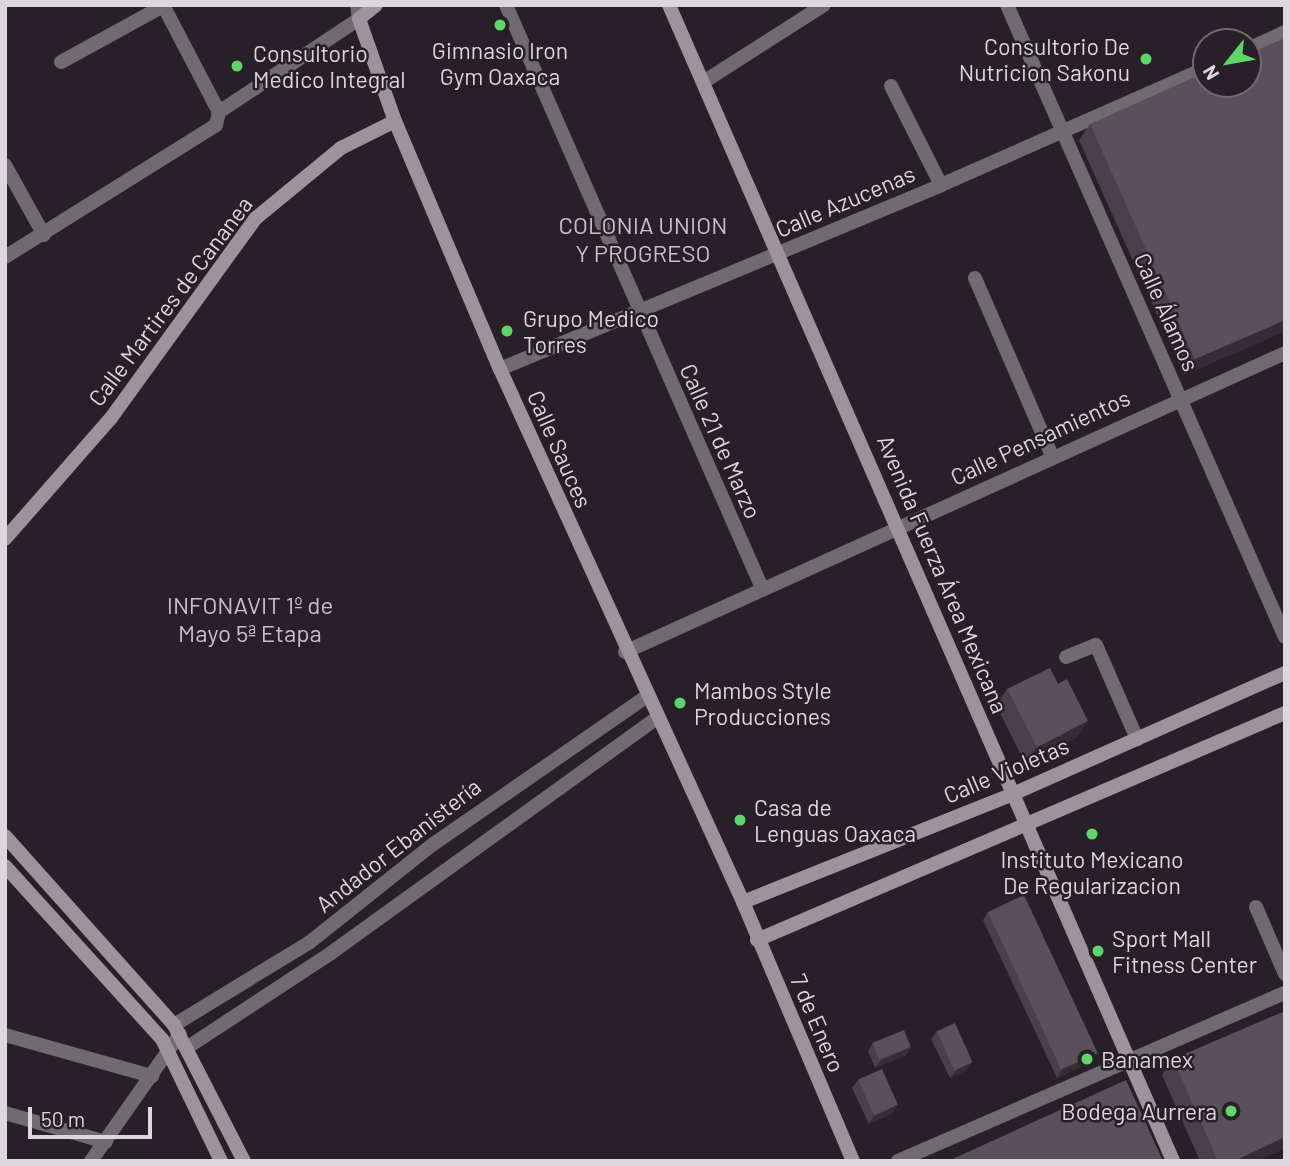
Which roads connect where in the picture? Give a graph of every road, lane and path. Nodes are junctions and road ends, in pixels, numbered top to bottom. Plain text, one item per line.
1 (164, 5) edge
2 (376, 5) edge
3 (506, 5) edge
4 (669, 5) edge
5 (824, 5) edge
6 (1007, 5) edge
7 (358, 12) edge
8 (1285, 32) edge
9 (1262, 43) edge
10 (61, 62) dead end
11 (1192, 74) edge
12 (705, 81) junction
13 (891, 86) dead end
14 (219, 112) junction
15 (395, 121) junction
16 (1062, 133) junction
17 (5, 165) edge
18 (941, 185) junction
19 (44, 234) junction
20 (777, 254) junction
21 (5, 257) edge
22 (975, 278) dead end
23 (639, 313) junction
24 (1285, 353) edge
25 (500, 369) junction
26 (1181, 398) junction
27 (1052, 456) junction
28 (899, 527) junction
29 (5, 539) edge
30 (762, 588) junction
31 (1285, 637) edge
32 (625, 652) junction
33 (1066, 657) dead end
34 (1285, 673) edge
35 (646, 697) junction
36 (1285, 713) edge
37 (656, 719) junction
38 (1137, 739) junction
39 (1013, 794) junction
40 (1027, 825) junction
41 (5, 836) edge
42 (5, 866) edge
43 (743, 902) junction
44 (1256, 907) dead end
45 (757, 940) junction
46 (114, 959) junction
47 (100, 972) junction
48 (1285, 974) edge
49 (1285, 993) edge
50 (5, 1035) edge
51 (181, 1035) junction
52 (168, 1048) junction
53 (1129, 1059) junction
54 (152, 1076) junction
55 (5, 1113) edge
56 (106, 1142) junction
57 (91, 1161) edge
58 (221, 1161) edge
59 (244, 1161) edge
60 (853, 1161) edge
61 (898, 1161) edge
62 (1172, 1161) edge

1 - 10 street
1 - 14 street
2 - 7 street
3 - 23 street, Calle 21 de Marzo
4 - 12 street, Avenida Fuerza Área Mexicana
5 - 12 street
6 - 16 street, Calle Álamos
7 - 14 street
7 - 15 street, Calle Sauces
8 - 9 street
11 - 16 street, Calle Azucenas
12 - 20 street, Avenida Fuerza Área Mexicana
13 - 18 street
14 - 19 street
15 - 25 street, Calle Sauces
15 - 29 street, Calle Martires de Cananea
16 - 18 street, Calle Azucenas
16 - 26 street, Calle Álamos
17 - 19 street
18 - 20 street, Calle Azucenas
19 - 21 street
20 - 23 street, Calle Azucenas
20 - 28 street, Avenida Fuerza Área Mexicana
22 - 27 street
23 - 25 street, Calle Azucenas
23 - 30 street, Calle 21 de Marzo
24 - 26 street, Calle Pensamientos
25 - 32 street, Calle Sauces
26 - 27 street, Calle Pensamientos
26 - 31 street, Calle Álamos
27 - 28 street, Calle Pensamientos
28 - 30 street, Calle Pensamientos
28 - 39 street, Avenida Fuerza Área Mexicana
30 - 32 street, Calle Pensamientos
32 - 35 street, Calle Sauces
33 - 38 street
34 - 38 street, Calle Violetas
35 - 37 street, Calle Sauces
35 - 51 street, Andador Ebanistería
36 - 40 street
37 - 43 street, Calle Sauces
37 - 51 street, Andador Ebanistería
38 - 39 street, Calle Violetas
39 - 40 street, Avenida Fuerza Área Mexicana
39 - 43 street, Calle Violetas
40 - 45 street
40 - 53 street, Avenida Fuerza Área Mexicana
41 - 46 street
42 - 47 street
43 - 45 street, 7 de Enero
44 - 48 street
45 - 60 street, 7 de Enero
46 - 47 street
46 - 51 street
47 - 52 street
49 - 53 street
50 - 54 street
51 - 52 street, Andador Ebanistería
51 - 59 street
52 - 54 street, Andador Ebanistería
52 - 58 street
53 - 61 street
53 - 62 street, Avenida Fuerza Área Mexicana
54 - 56 street, Andador Ebanistería
55 - 56 street
56 - 57 street, Andador Ebanistería

